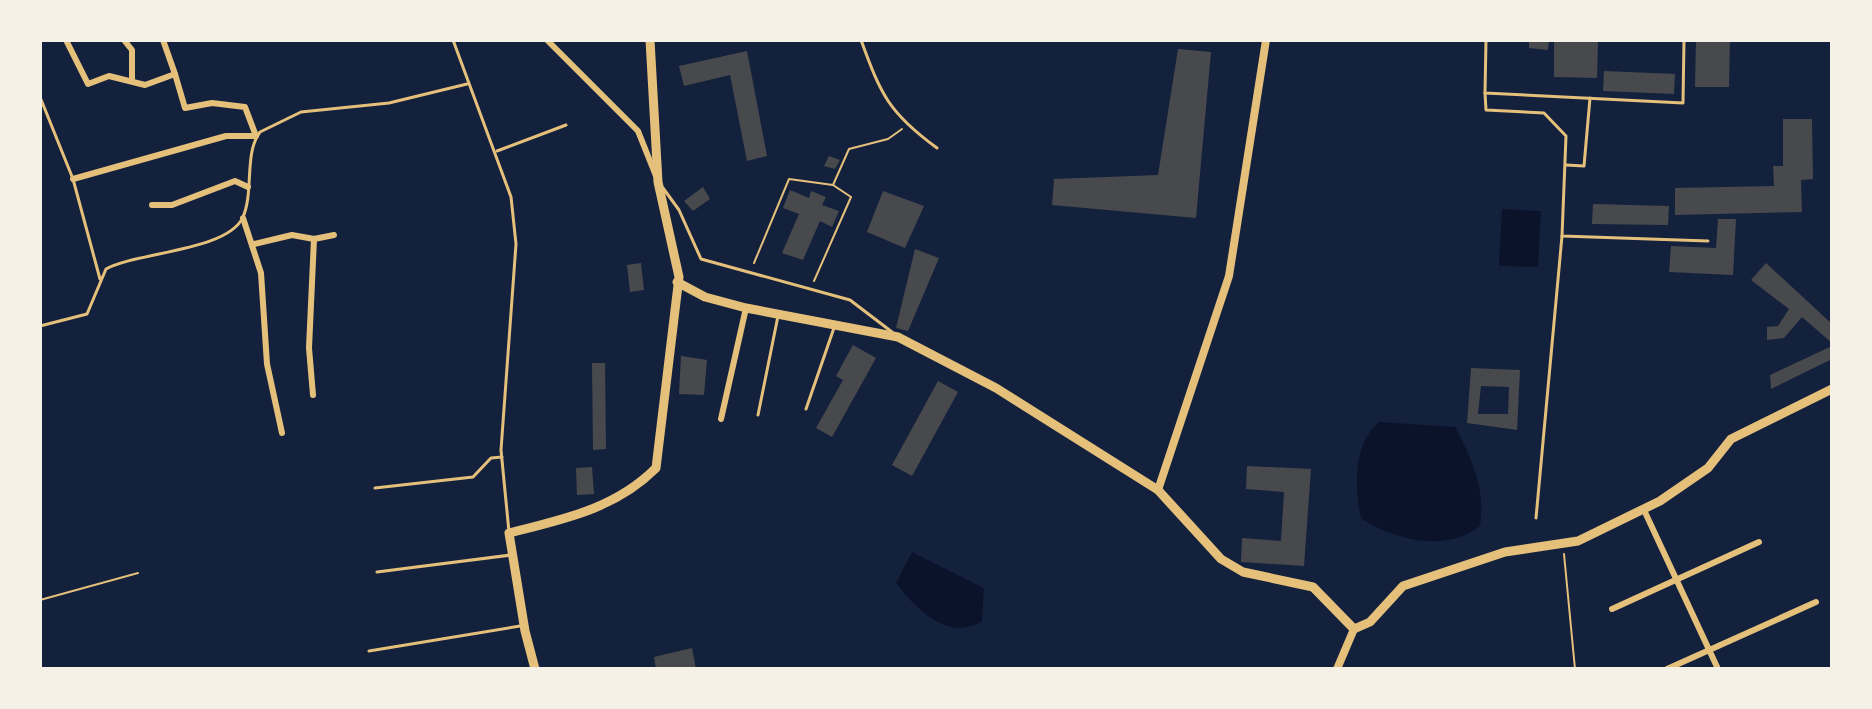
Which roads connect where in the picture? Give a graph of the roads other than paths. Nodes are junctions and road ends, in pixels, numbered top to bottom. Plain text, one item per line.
1 (66, 40) edge
2 (124, 40) edge
3 (163, 40) edge
4 (453, 40) edge
5 (547, 40) edge
6 (650, 40) edge
7 (861, 40) edge
8 (956, 40) edge
9 (961, 40) edge
10 (1266, 40) edge
11 (1486, 40) edge
12 (1684, 40) edge
13 (175, 74) junction
14 (132, 81) junction
15 (467, 84) junction
16 (1485, 93) junction
17 (40, 97) edge
18 (1590, 98) junction
19 (566, 125) dead end
20 (256, 136) junction
21 (937, 148) dead end
22 (497, 151) junction
23 (1566, 165) junction
24 (73, 179) junction
25 (658, 182) junction
26 (248, 187) junction
27 (152, 205) dead end
28 (243, 218) junction
29 (334, 235) dead end
30 (1562, 236) junction
31 (314, 239) junction
32 (1708, 241) dead end
33 (254, 244) junction
34 (101, 281) junction
35 (677, 282) junction
36 (746, 308) junction
37 (778, 314) junction
38 (835, 323) junction
39 (40, 326) edge
40 (898, 337) junction
41 (1832, 389) edge
42 (313, 395) dead end
43 (806, 409) dead end
44 (758, 415) dead end
45 (721, 419) dead end
46 (282, 433) dead end
47 (502, 457) junction
48 (375, 488) dead end
49 (1158, 490) junction
50 (1644, 510) junction
51 (1536, 518) dead end
52 (509, 533) junction
53 (1759, 542) dead end
54 (515, 554) junction
55 (377, 572) dead end
56 (1678, 579) junction
57 (1816, 602) dead end
58 (1612, 609) dead end
59 (524, 626) junction
60 (1354, 629) junction
61 (1710, 650) junction
62 (369, 651) dead end
63 (534, 669) edge
64 (1337, 669) edge
65 (1667, 669) edge
66 (1718, 669) edge

1 - 14 street
2 - 14 street
3 - 13 street
4 - 15 lane
5 - 25 street
6 - 25 main road
7 - 21 lane
8 - 9 lane
10 - 49 street
11 - 16 lane
12 - 18 lane
13 - 14 street
13 - 20 street
15 - 20 lane
15 - 22 lane
16 - 18 lane
16 - 23 lane
17 - 24 lane
18 - 23 lane
19 - 22 lane
20 - 24 street
20 - 26 lane
22 - 47 lane
23 - 30 lane
24 - 34 lane
25 - 35 main road
25 - 40 lane
26 - 27 street
26 - 28 lane
28 - 33 street
28 - 34 lane
29 - 31 street
30 - 32 lane
30 - 51 lane
31 - 33 street
31 - 42 street
33 - 46 street
34 - 39 lane
35 - 36 main road
35 - 52 main road
36 - 37 main road
36 - 45 street
37 - 38 main road
37 - 44 lane
38 - 40 main road
38 - 43 lane
40 - 49 main road
41 - 50 main road
47 - 48 lane
47 - 52 lane
49 - 60 main road
50 - 56 street
50 - 60 main road
52 - 54 main road
53 - 56 street
54 - 55 lane
54 - 59 main road
56 - 58 street
56 - 61 street
57 - 61 street
59 - 62 lane
59 - 63 main road
60 - 64 street
61 - 65 street
61 - 66 street

